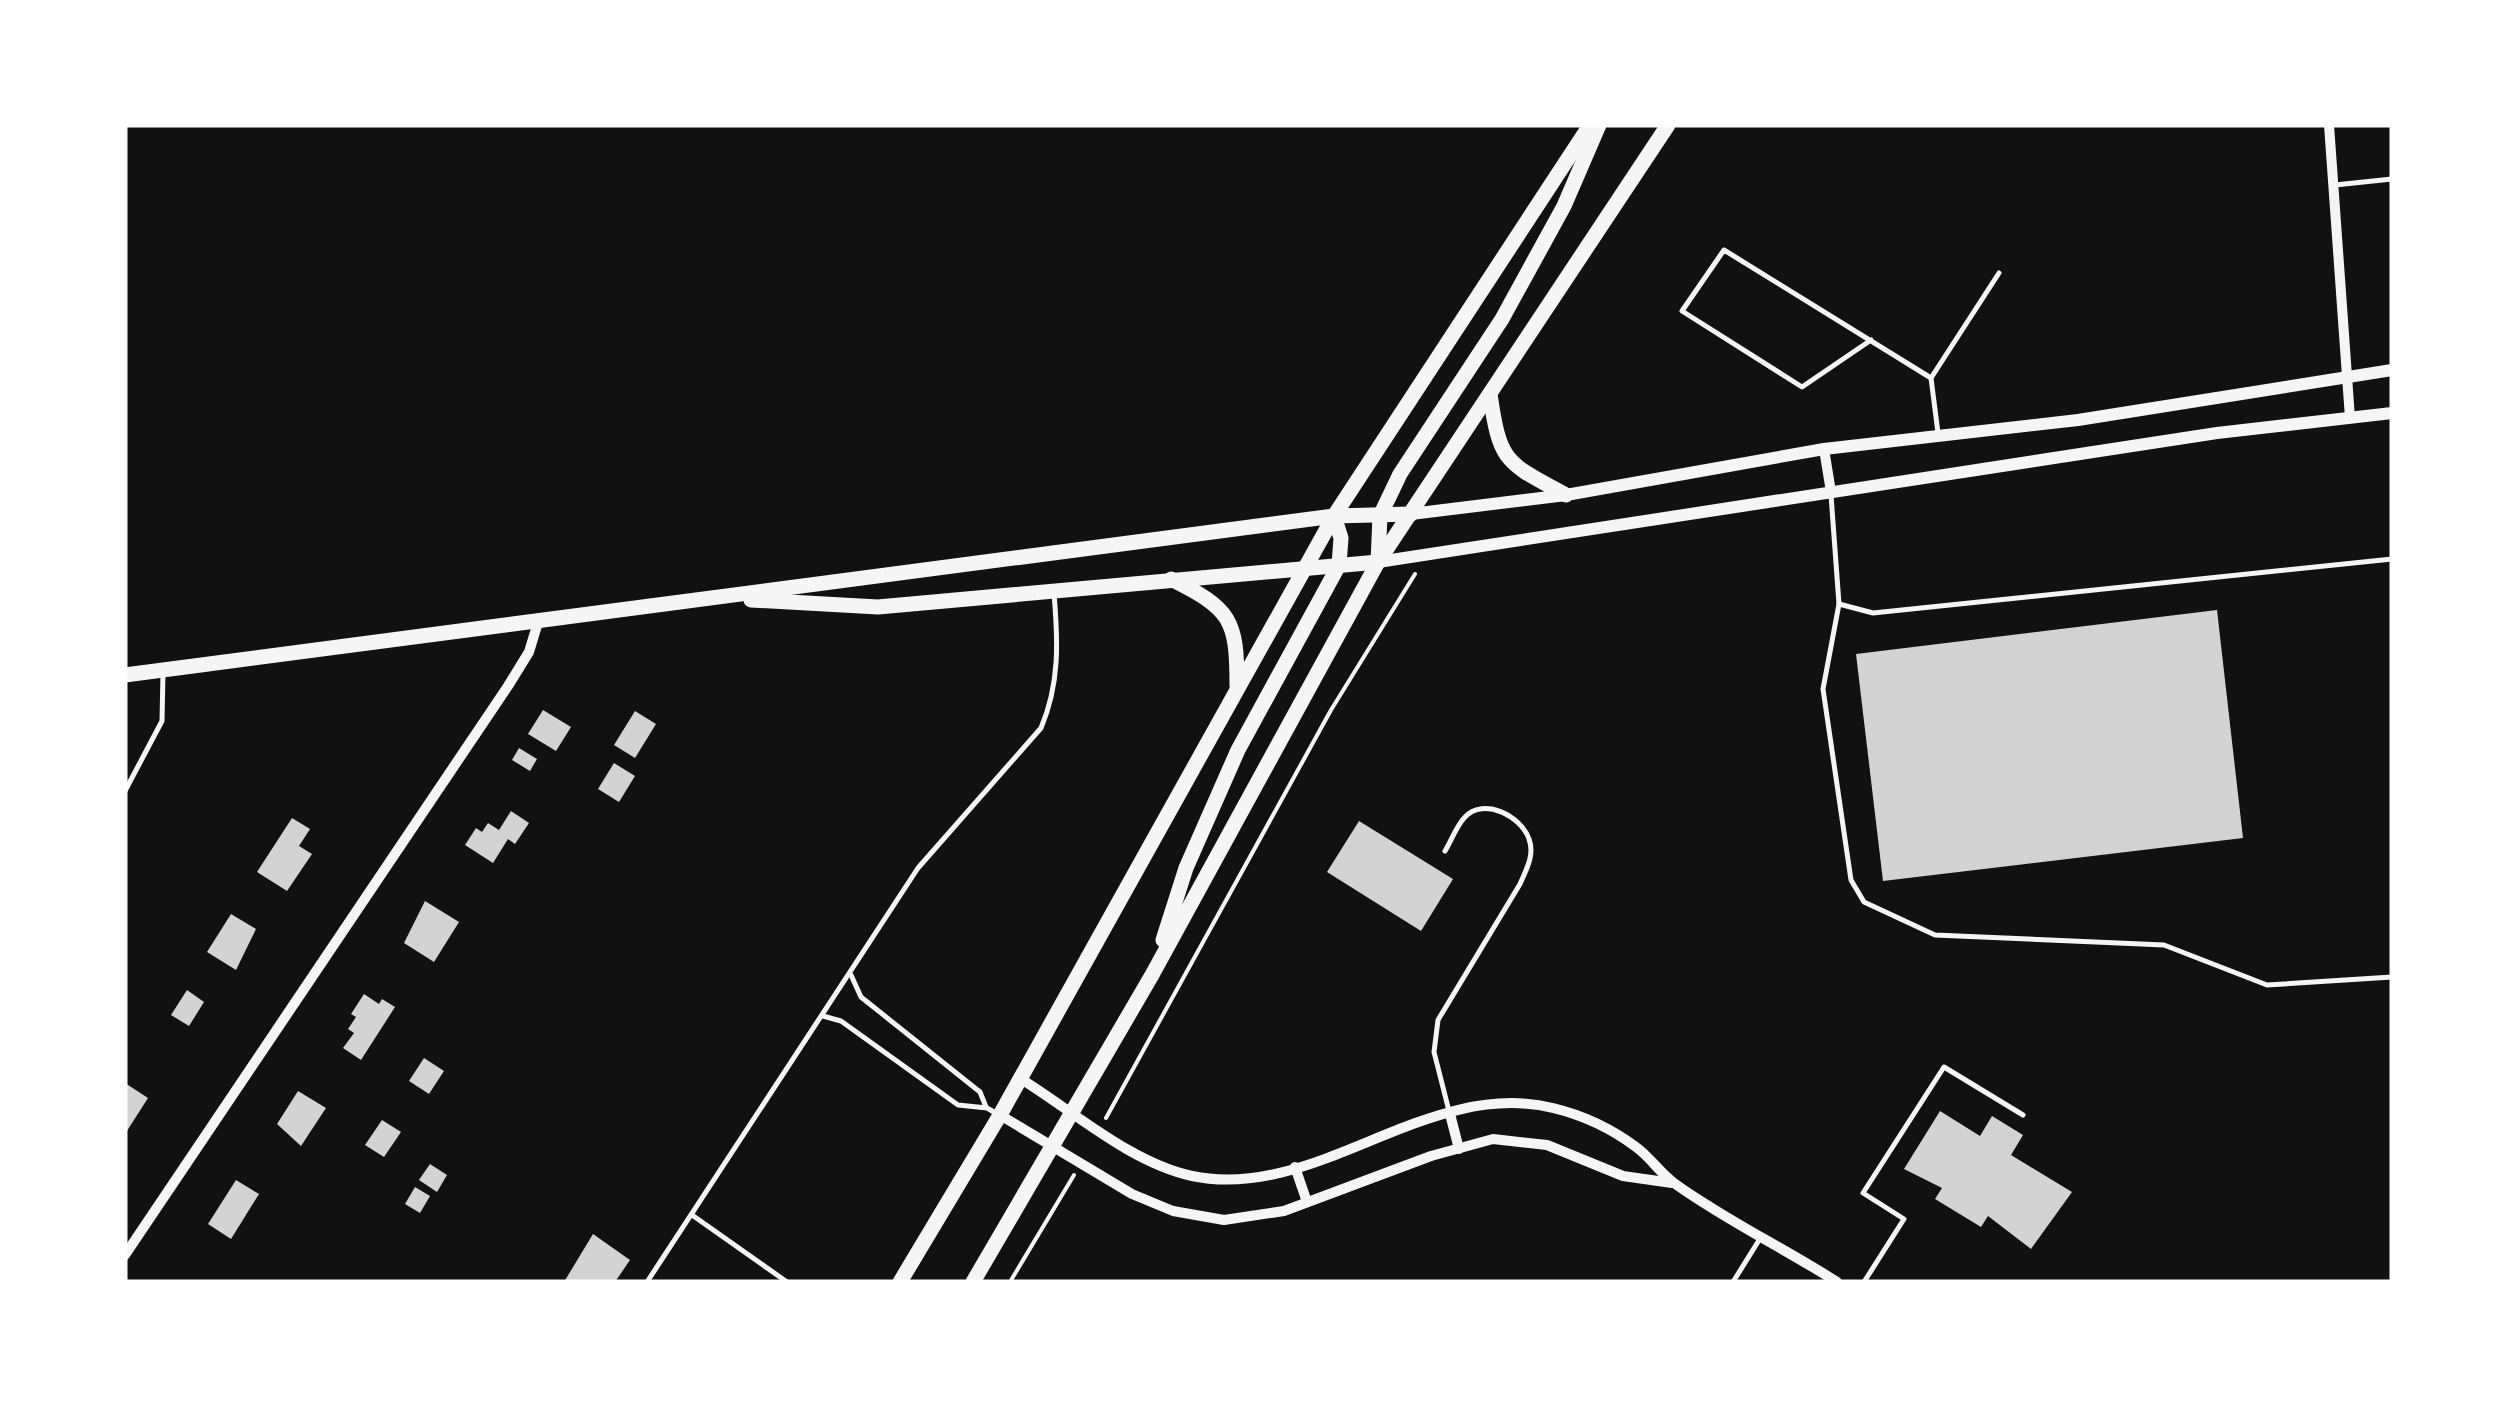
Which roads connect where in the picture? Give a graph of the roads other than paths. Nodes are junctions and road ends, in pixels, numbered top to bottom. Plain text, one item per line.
1 (1590, 125) edge
2 (1599, 125) edge
3 (1668, 125) edge
4 (2329, 125) edge
5 (2392, 179) edge
6 (2334, 186) junction
7 (1999, 274) dead end
8 (1871, 340) junction
9 (2392, 370) edge
10 (2348, 376) junction
11 (1931, 378) junction
12 (1490, 394) junction
13 (2392, 414) edge
14 (2350, 418) junction
15 (1938, 436) junction
16 (1824, 449) junction
17 (1831, 492) junction
18 (1566, 495) junction
19 (1411, 514) junction
20 (1334, 516) junction
21 (1380, 516) junction
22 (2392, 559) edge
23 (1378, 562) junction
24 (1339, 565) junction
25 (1306, 567) junction
26 (1170, 579) junction
27 (1054, 590) junction
28 (717, 598) junction
29 (1839, 604) junction
30 (540, 619) junction
31 (162, 670) junction
32 (125, 675) edge
33 (1238, 689) junction
34 (125, 791) edge
35 (1445, 851) dead end
36 (1152, 974) junction
37 (851, 975) junction
38 (2392, 976) edge
39 (823, 1016) junction
40 (1021, 1079) junction
41 (994, 1112) junction
42 (1073, 1112) junction
43 (1450, 1114) junction
44 (2023, 1115) dead end
45 (1054, 1148) junction
46 (1459, 1149) junction
47 (1294, 1167) junction
48 (1674, 1183) junction
49 (1306, 1202) junction
50 (692, 1215) junction
51 (1763, 1235) junction
52 (125, 1254) edge
53 (647, 1282) edge
54 (787, 1282) edge
55 (900, 1282) edge
56 (974, 1282) edge
57 (1733, 1282) edge
58 (1838, 1282) edge
59 (1864, 1282) edge

1 - 20 main road
2 - 21 main road
3 - 12 main road
4 - 6 street
5 - 6 lane
6 - 10 street
7 - 11 lane
8 - 8 lane
8 - 11 lane
9 - 10 street
10 - 14 street
10 - 15 street
11 - 15 lane
12 - 18 main road
12 - 19 main road
13 - 14 street
14 - 17 street
15 - 16 street
16 - 17 street
16 - 18 street
17 - 23 street
17 - 29 lane
18 - 19 street
19 - 21 main road
19 - 23 main road
20 - 21 main road
20 - 24 main road
20 - 25 main road
20 - 28 main road
21 - 23 main road
22 - 29 lane
23 - 24 main road
23 - 36 main road
24 - 25 main road
24 - 36 main road
25 - 26 main road
25 - 33 main road
26 - 27 main road
26 - 33 main road
27 - 28 main road
27 - 37 lane
28 - 30 main road
29 - 38 lane
30 - 31 main road
30 - 52 street
31 - 32 main road
31 - 34 lane
33 - 40 main road
35 - 43 lane
36 - 42 main road
37 - 39 lane
37 - 41 lane
39 - 41 lane
39 - 50 lane
40 - 41 main road
40 - 42 street
41 - 45 street
41 - 55 main road
42 - 45 main road
42 - 47 street
43 - 46 street
43 - 47 street
43 - 48 street
44 - 59 lane
45 - 49 street
45 - 56 main road
46 - 48 street
46 - 49 street
47 - 49 street
48 - 51 street
50 - 53 lane
50 - 54 lane
51 - 57 lane
51 - 58 street

